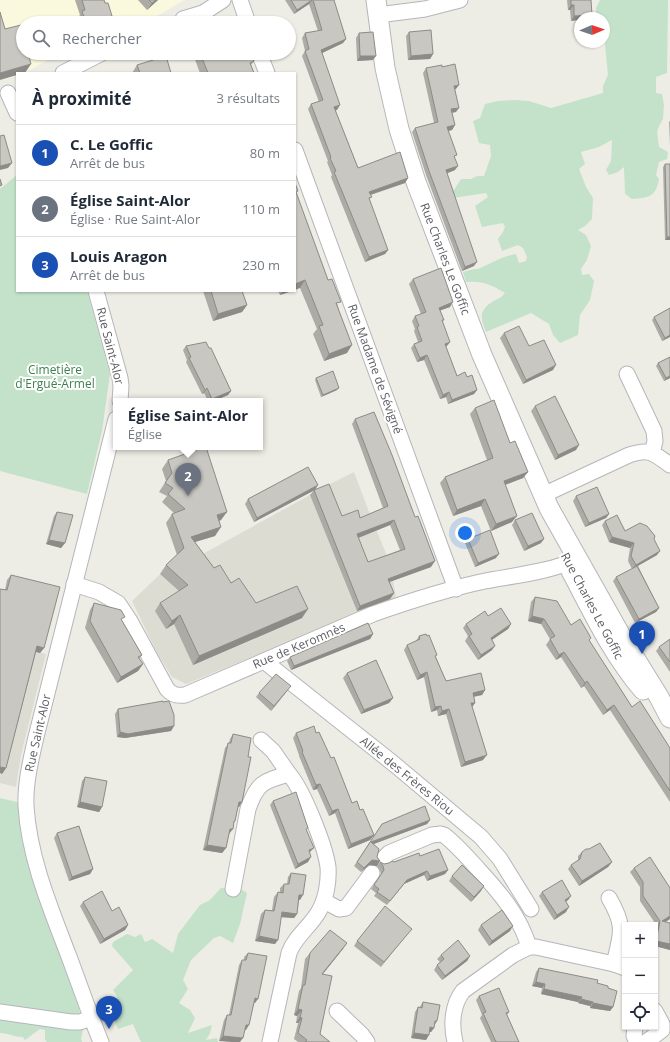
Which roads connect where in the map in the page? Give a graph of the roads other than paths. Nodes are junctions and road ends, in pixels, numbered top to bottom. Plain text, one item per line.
1 (205, 0) edge
2 (223, 0) edge
3 (240, 0) edge
4 (460, 0) edge
5 (377, 7) edge
6 (186, 16) edge
7 (194, 16) edge
8 (246, 16) edge
9 (86, 60) edge
10 (262, 60) edge
11 (65, 72) edge
12 (267, 72) edge
13 (8, 94) edge
14 (16, 111) edge
15 (296, 153) edge
16 (96, 292) edge
17 (627, 374) dead end
18 (120, 398) edge
19 (113, 431) edge
20 (652, 453) junction
21 (670, 465) edge
22 (546, 502) junction
23 (572, 561) junction
24 (74, 584) junction
25 (456, 588) junction
26 (264, 661) junction
27 (669, 714) edge
28 (261, 740) dead end
29 (289, 774) junction
30 (383, 859) dead end
31 (372, 873) dead end
32 (233, 889) dead end
33 (609, 898) dead end
34 (324, 901) junction
35 (531, 909) dead end
36 (529, 947) junction
37 (619, 966) edge
38 (337, 1011) dead end
39 (0, 1012) edge
40 (662, 1016) edge
41 (91, 1018) junction
42 (637, 1039) edge
43 (101, 1042) edge
44 (270, 1042) edge
45 (367, 1042) edge
46 (456, 1042) edge

1 - 6 street
2 - 7 street
3 - 8 street
4 - 5 street
5 - 22 street, Rue Charles Le Goffic
9 - 11 street
10 - 12 street
13 - 14 street
15 - 25 street, Rue Madame de Sévigné
16 - 18 street, Rue Saint-Alor
17 - 20 street
19 - 24 street, Rue Saint-Alor
20 - 21 street
20 - 22 street
22 - 23 street, Rue Charles Le Goffic
23 - 25 street, Rue de Keromnès
23 - 27 street, Rue Charles Le Goffic
24 - 26 street, Rue de Keromnès
24 - 41 street, Rue Saint-Alor
25 - 26 street, Rue de Keromnès
26 - 35 street, Allée des Frères Riou
28 - 29 street
29 - 32 street
29 - 34 street
30 - 36 street
31 - 34 street
33 - 37 street
34 - 44 street
36 - 37 street
36 - 46 street
38 - 45 street
39 - 41 street
40 - 42 street
41 - 43 street, Rue Saint-Alor

